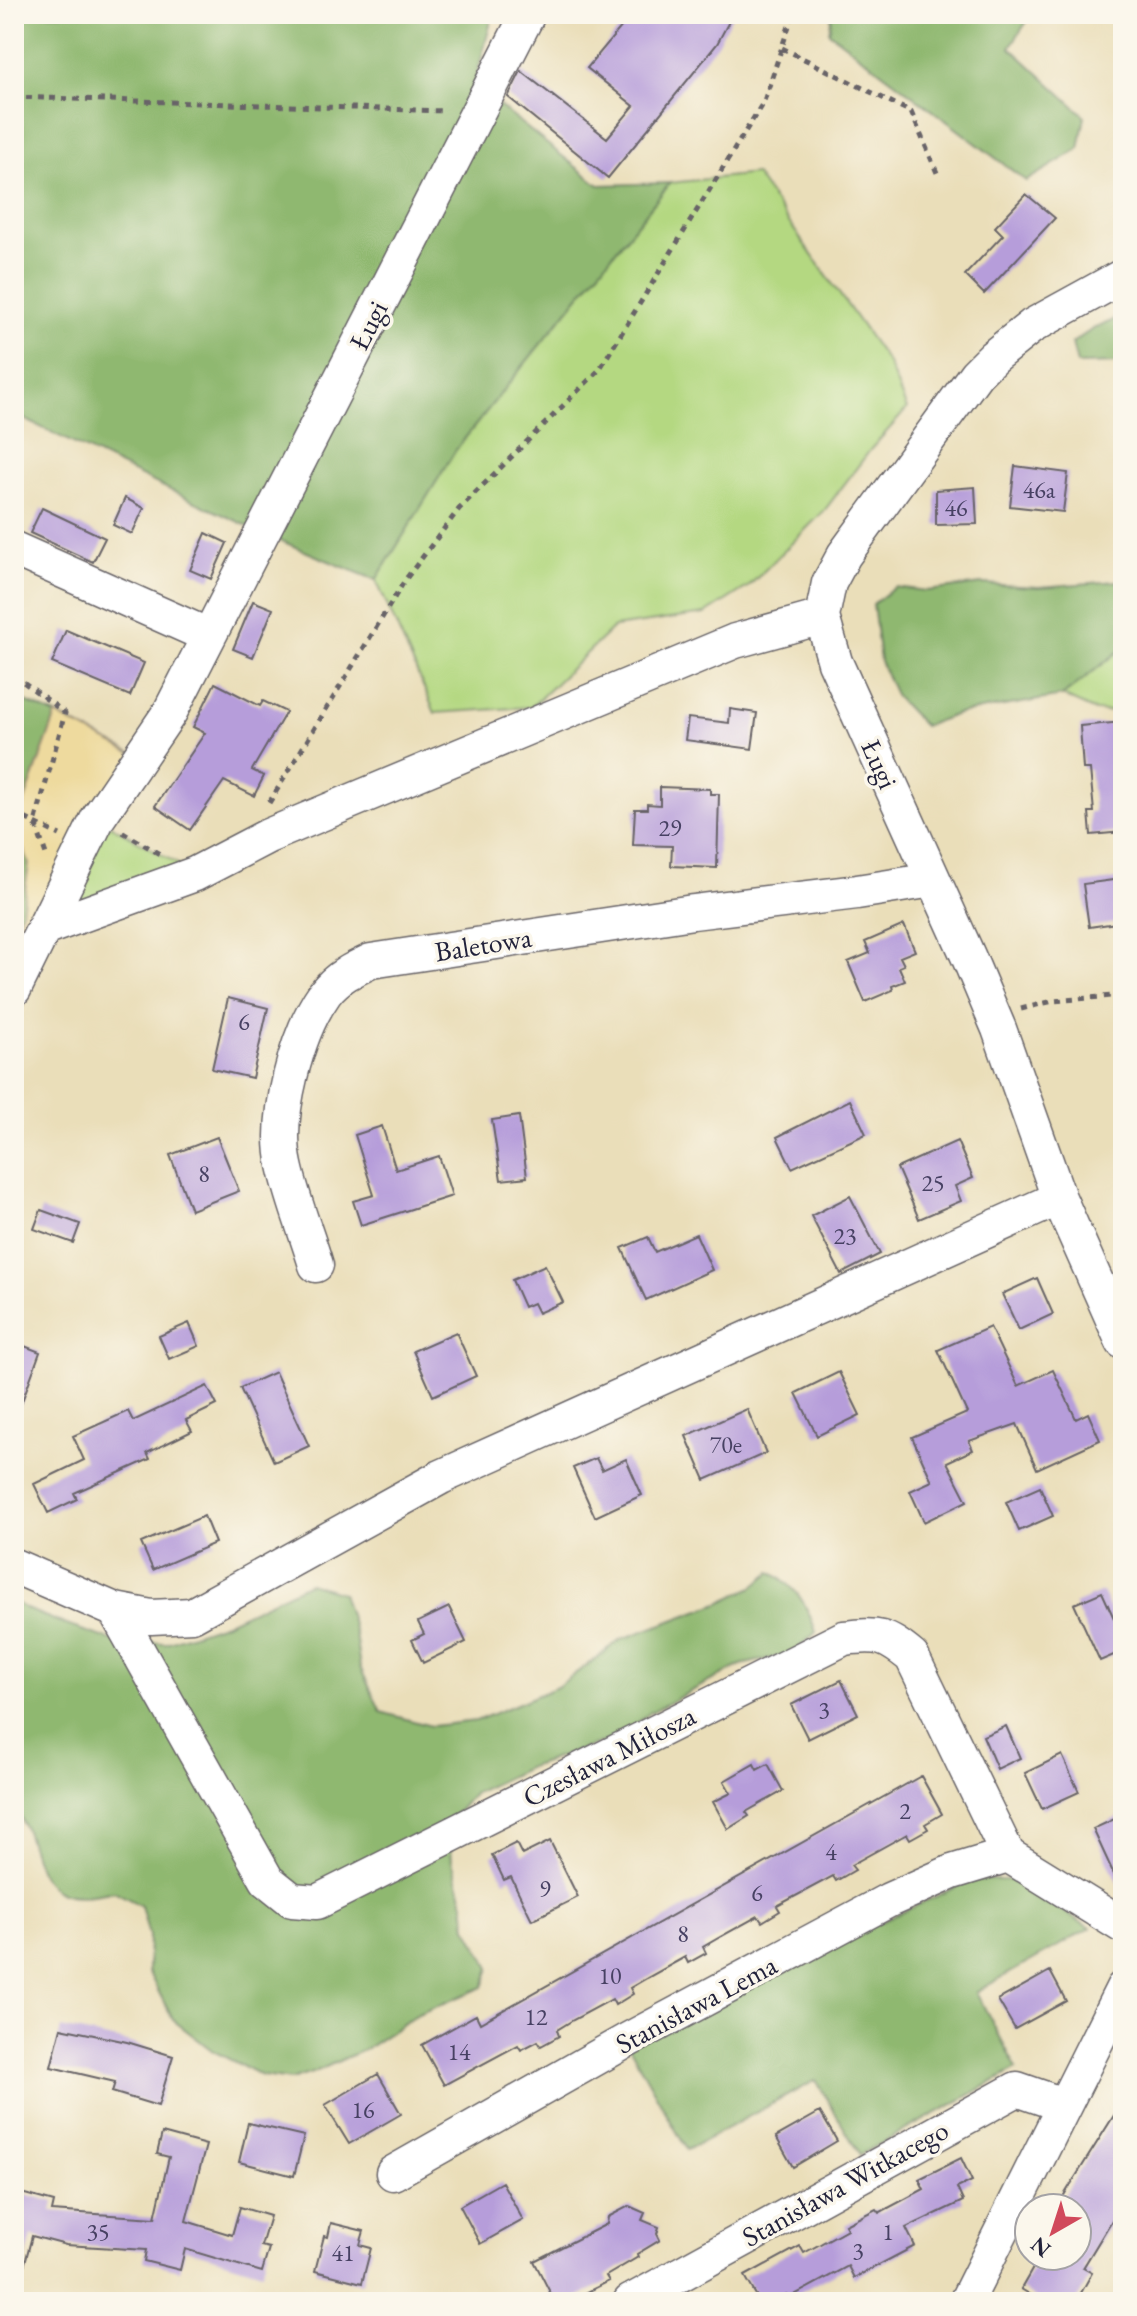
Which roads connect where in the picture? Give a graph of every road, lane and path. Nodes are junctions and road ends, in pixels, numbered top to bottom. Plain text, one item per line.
1 (528, 14) edge
2 (793, 14) edge
3 (782, 48) junction
4 (14, 97) edge
5 (477, 112) junction
6 (938, 175) dead end
7 (1123, 276) edge
8 (14, 549) edge
9 (822, 617) junction
10 (209, 636) junction
11 (14, 675) edge
12 (14, 813) edge
13 (35, 823) junction
14 (91, 832) junction
15 (240, 851) junction
16 (195, 874) junction
17 (933, 880) junction
18 (59, 896) junction
19 (43, 929) junction
20 (14, 989) edge
21 (1123, 995) edge
22 (993, 1017) junction
23 (1059, 1198) junction
24 (316, 1265) dead end
25 (1123, 1342) edge
26 (14, 1566) edge
27 (115, 1610) junction
28 (1008, 1855) junction
29 (1123, 1926) edge
30 (1123, 1988) edge
31 (1063, 2105) junction
32 (393, 2173) dead end
33 (630, 2302) edge
34 (966, 2302) edge

1 - 5 street, Ługi
2 - 3 path
3 - 6 path
3 - 15 path
4 - 5 path
5 - 10 street, Ługi
7 - 9 street, Ługi
8 - 10 street
9 - 15 street
9 - 17 street, Ługi
10 - 14 street, Ługi
11 - 13 path
12 - 13 path
13 - 14 path
13 - 18 path
14 - 16 path
14 - 18 street, Ługi
15 - 16 street
16 - 19 street
17 - 22 street, Ługi
17 - 24 street, Baletowa
18 - 19 street, Ługi
19 - 20 street, Ługi
21 - 22 path
22 - 23 street, Ługi
23 - 25 street, Ługi
23 - 27 street
26 - 27 street
27 - 28 street, Czesława Miłosza
28 - 29 street
28 - 32 street, Stanisława Lema
30 - 31 street
31 - 33 street, Stanisława Witkacego
31 - 34 street

